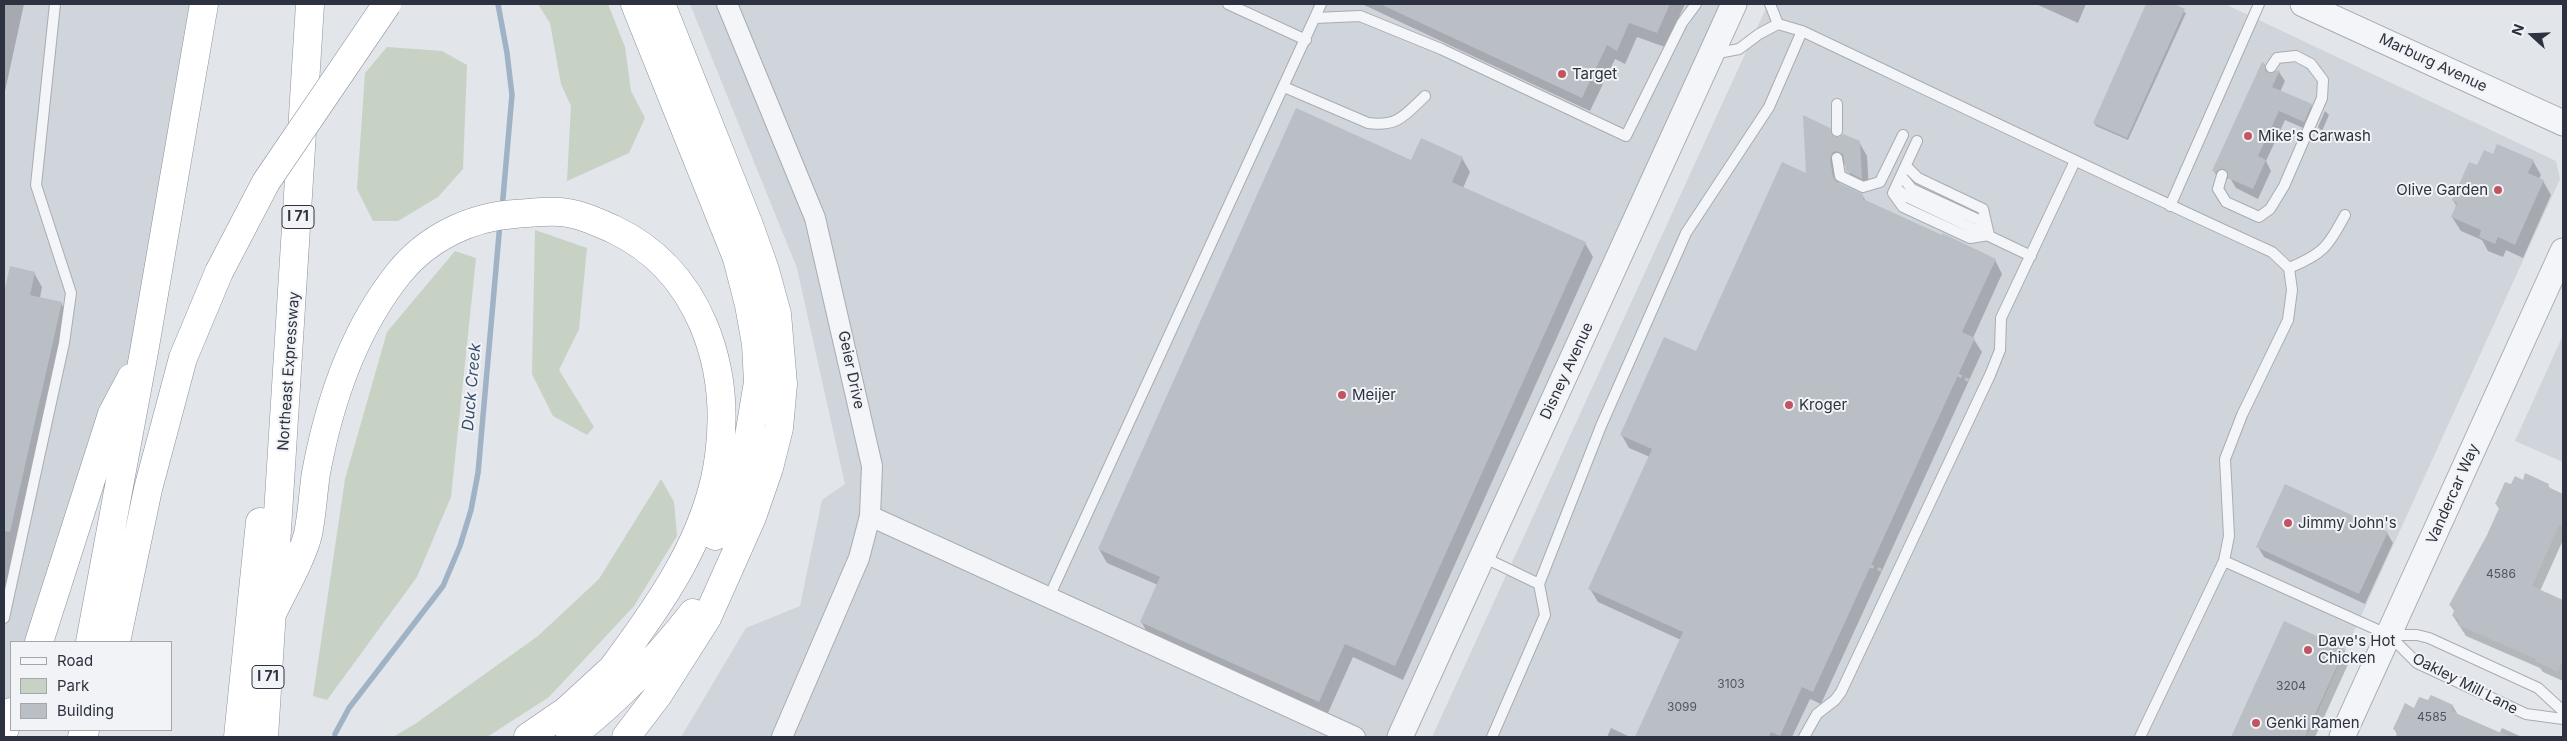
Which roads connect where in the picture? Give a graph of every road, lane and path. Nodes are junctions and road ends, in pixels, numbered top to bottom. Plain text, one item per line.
1 (55, 4) edge
2 (204, 4) edge
3 (310, 4) edge
4 (387, 4) edge
5 (635, 4) edge
6 (661, 4) edge
7 (727, 4) edge
8 (1228, 4) edge
9 (1321, 4) edge
10 (1696, 4) edge
11 (1734, 4) edge
12 (1770, 4) edge
13 (2259, 4) edge
14 (2302, 4) edge
15 (1315, 18) junction
16 (1778, 24) junction
17 (1802, 31) junction
18 (1306, 40) junction
19 (1711, 55) junction
20 (2271, 66) dead end
21 (1284, 87) junction
22 (1425, 96) dead end
23 (1837, 104) dead end
24 (2563, 123) edge
25 (1838, 131) dead end
26 (1903, 135) dead end
27 (1917, 141) dead end
28 (1837, 158) dead end
29 (2075, 161) junction
30 (1906, 166) junction
31 (2222, 175) dead end
32 (1901, 176) junction
33 (2170, 206) junction
34 (2345, 215) dead end
35 (1989, 235) junction
36 (2563, 251) edge
37 (2031, 256) junction
38 (2289, 268) junction
39 (144, 352) junction
40 (1958, 375) dead end
41 (1973, 382) dead end
42 (285, 430) junction
43 (870, 516) junction
44 (1482, 557) junction
45 (2224, 561) junction
46 (1870, 566) dead end
47 (726, 572) junction
48 (1885, 572) dead end
49 (1539, 584) junction
50 (1049, 597) junction
51 (271, 616) junction
52 (4, 618) edge
53 (2389, 635) junction
54 (39, 641) edge
55 (90, 641) edge
56 (116, 641) edge
57 (612, 669) junction
58 (2563, 711) edge
59 (10, 715) edge
60 (2563, 719) edge
61 (4, 730) edge
62 (238, 737) edge
63 (264, 737) edge
64 (528, 737) edge
65 (570, 737) edge
66 (626, 737) edge
67 (782, 737) edge
68 (1355, 737) edge
69 (1400, 737) edge
70 (1492, 737) edge
71 (1804, 737) edge
72 (2140, 737) edge
73 (2342, 737) edge

1 - 52 lane
2 - 39 highway
3 - 42 highway, Northeast Expressway / I 71
4 - 56 highway, bridge
5 - 57 highway
6 - 47 highway
7 - 43 street, Geier Drive
8 - 18 lane
9 - 15 lane
10 - 15 lane
11 - 19 street, Disney Avenue
12 - 16 lane
13 - 33 lane
14 - 24 street, Marburg Avenue
15 - 18 lane
16 - 17 lane
16 - 19 lane
17 - 29 lane
17 - 49 lane
18 - 21 lane
19 - 44 street, Disney Avenue
20 - 31 lane
21 - 22 lane
21 - 50 lane
23 - 25 lane
26 - 28 lane
27 - 30 lane
29 - 33 lane
29 - 37 lane
30 - 32 lane
30 - 35 lane
32 - 35 lane
32 - 35 lane
33 - 38 lane
34 - 38 lane
35 - 37 lane
36 - 53 street, Vandercar Way
37 - 71 lane
38 - 45 lane
39 - 54 highway
39 - 55 highway
40 - 41 path
42 - 51 highway, Northeast Expressway / I 71
42 - 62 highway
43 - 50 street
43 - 67 street, Geier Drive
44 - 49 lane
44 - 69 street, Disney Avenue
45 - 53 lane
45 - 72 lane
46 - 48 path
47 - 65 highway
47 - 66 highway
49 - 70 lane
50 - 68 street
51 - 57 highway
51 - 63 highway, Northeast Expressway / I 71
53 - 58 lane, Oakley Mill Lane
53 - 60 lane, Oakley Mill Lane
53 - 73 street, Vandercar Way
57 - 64 highway
59 - 61 highway

